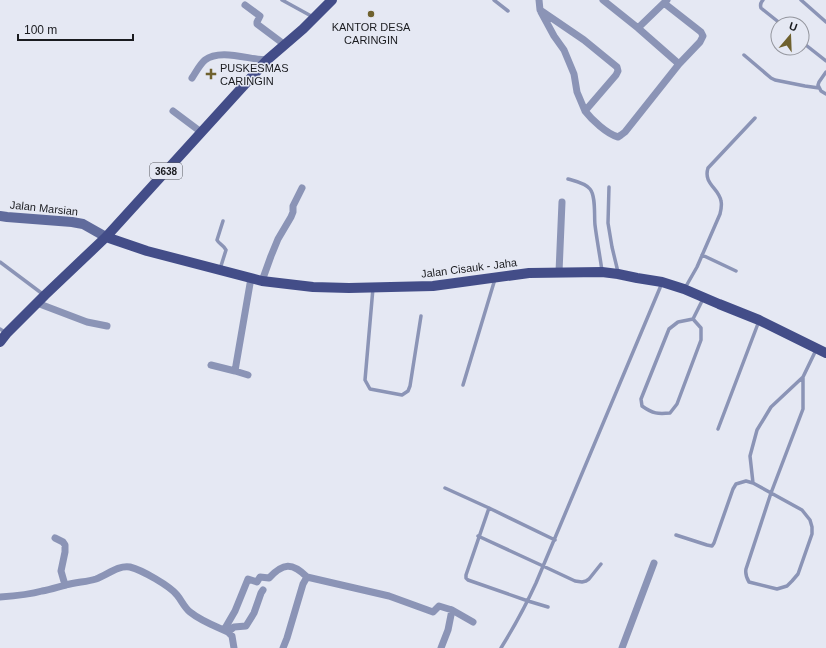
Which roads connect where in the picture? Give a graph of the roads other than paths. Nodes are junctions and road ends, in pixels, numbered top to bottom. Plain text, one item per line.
1 (282, 0) edge
2 (332, 0) edge
3 (494, 0) edge
4 (539, 0) edge
5 (605, 0) edge
6 (763, 0) edge
7 (801, 0) edge
8 (665, 1) edge
9 (245, 5) dead end
10 (540, 10) junction
11 (508, 11) dead end
12 (771, 16) edge
13 (314, 17) junction
14 (826, 22) edge
15 (638, 28) junction
16 (285, 45) junction
17 (810, 48) edge
18 (744, 55) dead end
19 (267, 60) junction
20 (826, 61) edge
21 (679, 64) junction
22 (826, 72) edge
23 (192, 78) dead end
24 (819, 88) junction
25 (826, 94) edge
26 (173, 111) dead end
27 (585, 111) junction
28 (755, 118) dead end
29 (202, 132) junction
30 (568, 179) dead end
31 (608, 186) dead end
32 (302, 188) dead end
33 (562, 202) dead end
34 (0, 216) edge
35 (223, 221) dead end
36 (106, 237) junction
37 (702, 255) junction
38 (0, 262) edge
39 (220, 270) junction
40 (736, 271) dead end
41 (559, 272) junction
42 (602, 272) junction
43 (618, 274) junction
44 (250, 278) junction
45 (495, 278) junction
46 (262, 281) junction
47 (662, 282) junction
48 (373, 287) junction
49 (684, 289) junction
50 (45, 295) junction
51 (703, 298) junction
52 (37, 303) junction
53 (421, 316) dead end
54 (693, 319) junction
55 (760, 320) junction
56 (107, 326) dead end
57 (4, 331) edge
58 (0, 342) edge
59 (821, 351) edge
60 (211, 365) dead end
61 (235, 371) junction
62 (248, 375) dead end
63 (804, 377) junction
64 (463, 385) dead end
65 (718, 429) dead end
66 (753, 483) junction
67 (445, 488) dead end
68 (771, 493) junction
69 (489, 508) junction
70 (676, 535) dead end
71 (478, 536) junction
72 (54, 538) dead end
73 (554, 540) junction
74 (654, 563) dead end
75 (600, 564) dead end
76 (543, 566) junction
77 (307, 577) junction
78 (65, 585) junction
79 (263, 590) dead end
80 (0, 597) edge
81 (528, 601) junction
82 (548, 607) dead end
83 (452, 610) junction
84 (473, 622) dead end
85 (226, 631) junction
86 (234, 648) edge
87 (283, 648) edge
88 (441, 648) edge
89 (501, 648) edge
90 (622, 648) edge

1 - 13 lane
2 - 13 main road, 3638
3 - 11 lane
4 - 10 street
5 - 15 street
6 - 12 lane
7 - 14 lane
8 - 15 street
8 - 21 street
9 - 16 street
10 - 27 street
10 - 27 street
13 - 16 main road, 3638
15 - 21 street
16 - 19 main road, 3638
17 - 20 lane
18 - 24 lane
19 - 23 street
19 - 29 main road, 3638
21 - 27 street
22 - 24 lane
24 - 25 lane
26 - 29 street
28 - 37 lane
29 - 36 main road, 3638
30 - 42 lane
31 - 43 lane
32 - 46 street
33 - 41 street
34 - 36 street, Jalan Marsian
35 - 39 lane
36 - 39 main road, Jalan Cisauk - Jaha
36 - 50 main road, 3638
37 - 40 lane
37 - 49 lane
38 - 50 lane
39 - 44 main road, Jalan Cisauk - Jaha
41 - 42 main road, Jalan Cisauk - Jaha
41 - 45 main road, Jalan Cisauk - Jaha
42 - 43 main road, Jalan Cisauk - Jaha
43 - 47 main road, Jalan Cisauk - Jaha
44 - 46 main road, Jalan Cisauk - Jaha
44 - 61 street
45 - 48 main road, Jalan Cisauk - Jaha
45 - 64 lane
46 - 48 main road, Jalan Cisauk - Jaha
47 - 49 main road, Jalan Cisauk - Jaha
47 - 73 lane
48 - 53 lane
49 - 51 main road, Jalan Cisauk - Jaha
50 - 52 main road, 3638
51 - 54 lane
51 - 55 main road, Jalan Cisauk - Jaha
52 - 56 street
52 - 57 main road, 3638
54 - 54 lane
55 - 59 main road, Jalan Cisauk - Jaha
55 - 65 lane
57 - 58 main road, 3638
59 - 63 lane
60 - 61 street
61 - 62 street
63 - 66 lane
63 - 68 lane
66 - 68 lane
66 - 70 lane
67 - 69 lane
68 - 68 lane
69 - 71 lane
69 - 73 lane
71 - 76 lane
71 - 81 lane
72 - 78 street
73 - 76 lane
74 - 90 street
75 - 76 lane
76 - 81 lane
77 - 83 street
77 - 85 street
77 - 87 street
78 - 80 street
78 - 85 street
79 - 85 street
81 - 82 lane
81 - 89 lane
83 - 84 street
83 - 88 street
85 - 86 street

